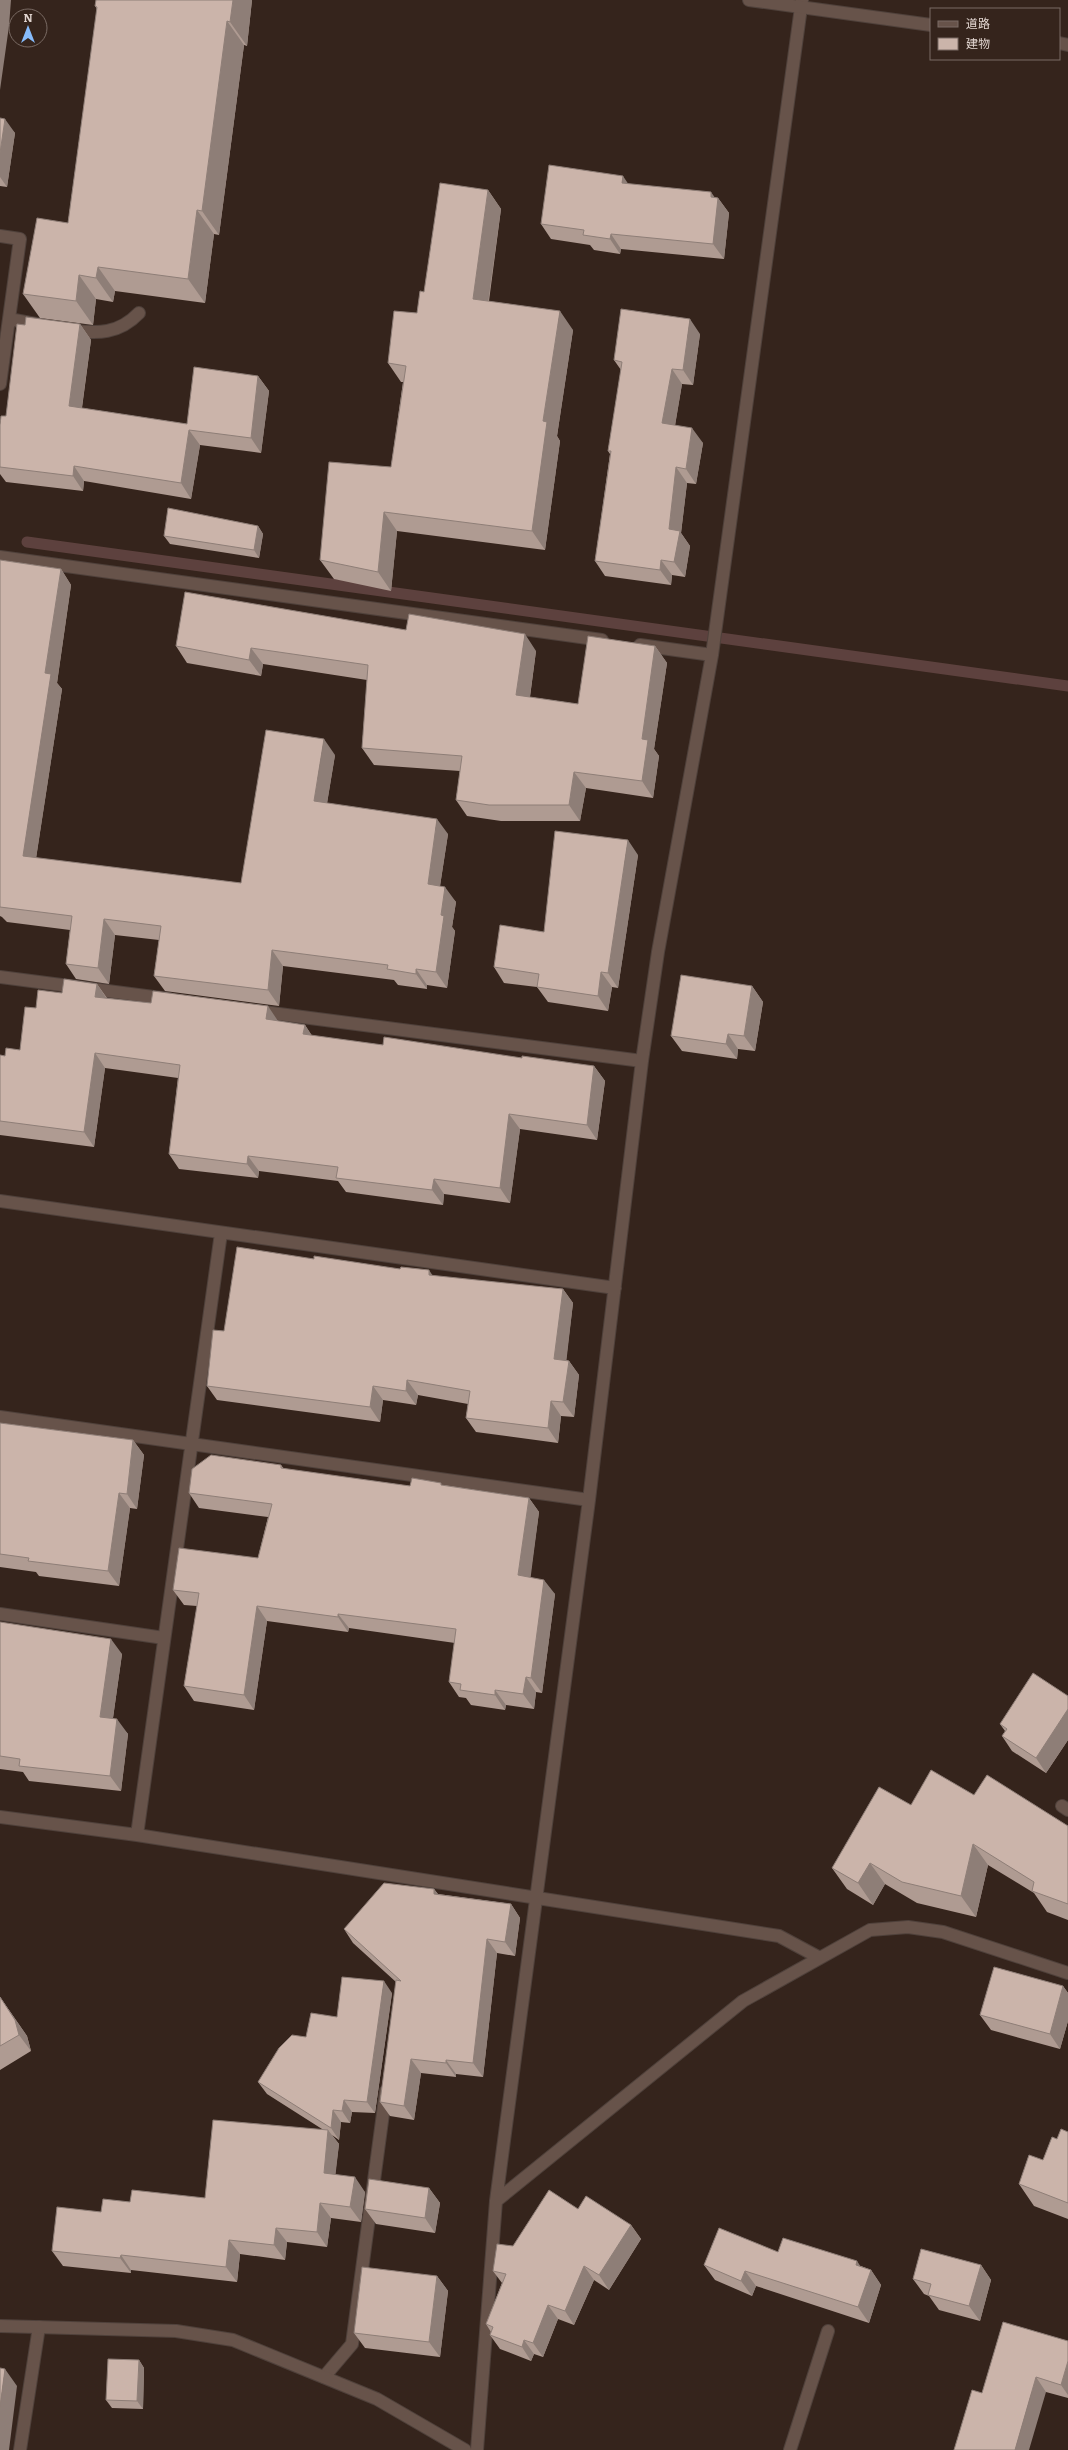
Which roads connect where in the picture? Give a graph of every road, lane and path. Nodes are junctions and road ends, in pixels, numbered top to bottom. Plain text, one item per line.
1 (749, 0) edge
2 (802, 3) edge
3 (930, 25) edge
4 (0, 236) edge
5 (139, 313) dead end
6 (9, 319) junction
7 (0, 384) edge
8 (0, 557) edge
9 (713, 650) junction
10 (0, 977) edge
11 (182, 1001) edge
12 (246, 1009) edge
13 (642, 1062) junction
14 (0, 1201) edge
15 (221, 1233) junction
16 (615, 1288) junction
17 (0, 1417) edge
18 (192, 1443) junction
19 (589, 1500) junction
20 (0, 1614) edge
21 (164, 1638) junction
22 (0, 1817) edge
23 (137, 1835) junction
24 (538, 1897) junction
25 (820, 1958) junction
26 (1068, 1973) edge
27 (388, 2080) edge
28 (496, 2201) junction
29 (0, 2326) edge
30 (39, 2327) junction
31 (828, 2331) dead end
32 (324, 2377) junction
33 (20, 2450) edge
34 (465, 2450) edge
35 (477, 2450) edge
36 (790, 2450) edge

1 - 2 street
2 - 3 street
2 - 9 street
4 - 6 street
5 - 6 street
6 - 7 street
8 - 9 street
9 - 13 street
10 - 11 street
12 - 13 street
13 - 16 street
14 - 15 street
15 - 16 street
15 - 18 street
16 - 19 street
17 - 18 street
18 - 19 street
18 - 21 street
19 - 24 street
20 - 21 street
21 - 23 street
22 - 23 street
23 - 24 street
24 - 25 street
24 - 28 street
25 - 26 street
25 - 28 street
27 - 32 street
28 - 35 street
29 - 30 street
30 - 32 street
30 - 33 street
31 - 36 street
32 - 34 street

